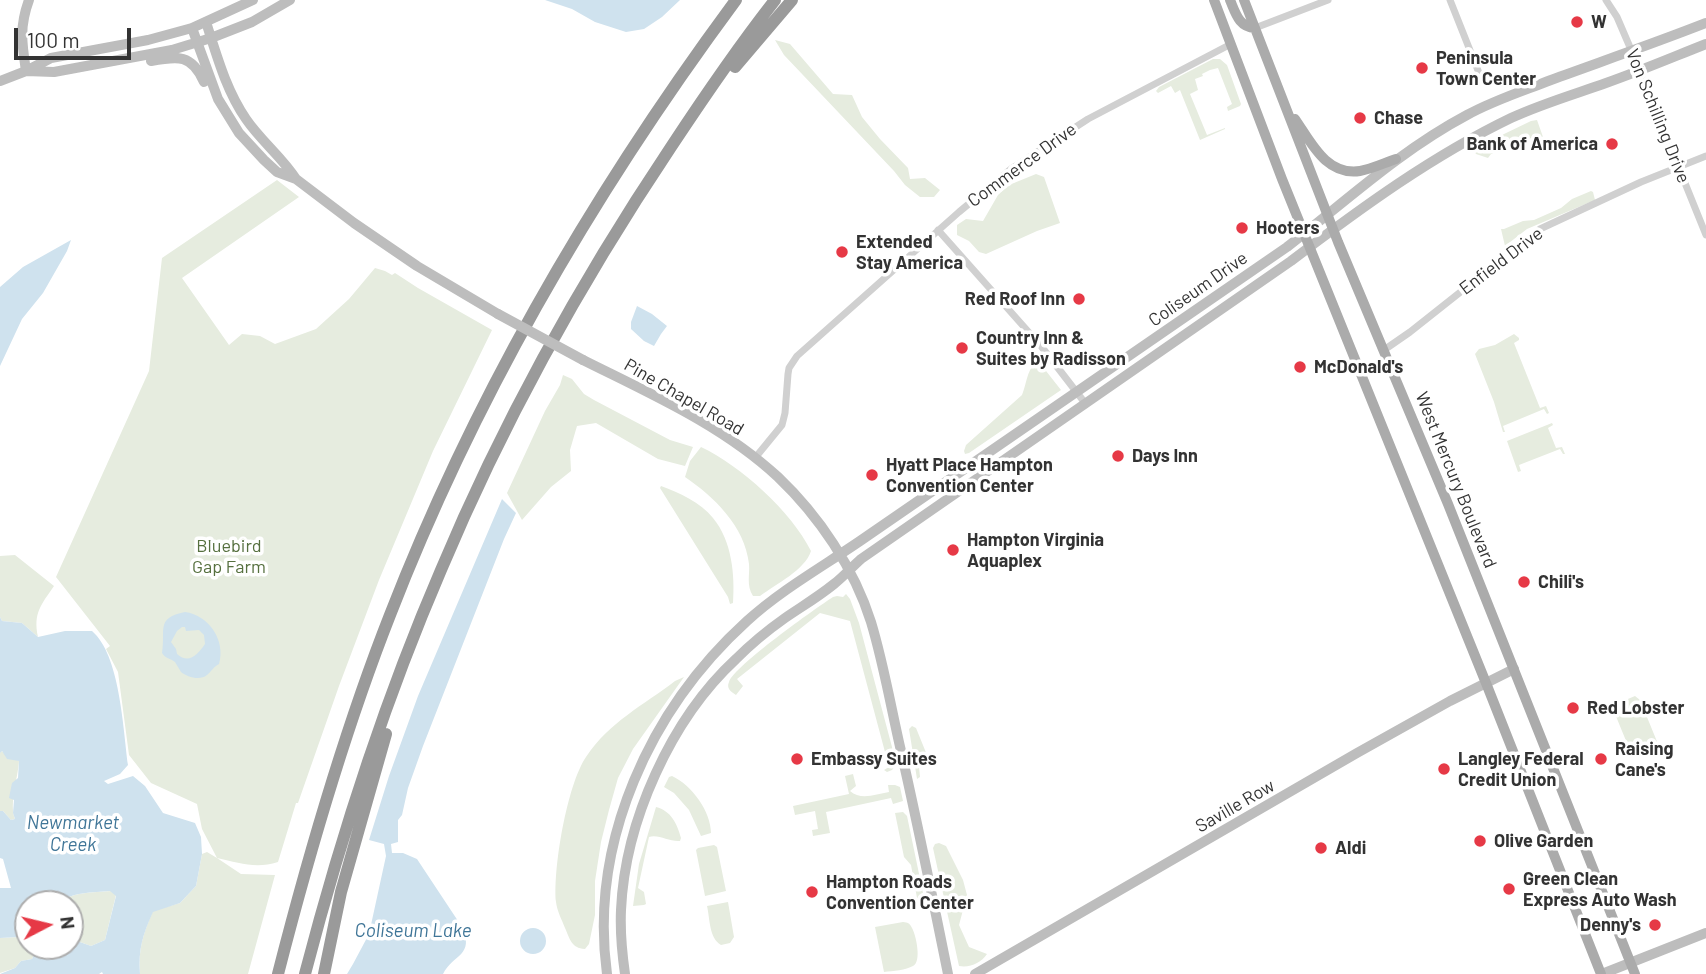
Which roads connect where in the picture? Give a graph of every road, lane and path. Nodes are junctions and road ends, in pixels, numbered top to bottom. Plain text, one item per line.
1 (29, 0) edge
2 (253, 0) edge
3 (290, 0) edge
4 (736, 0) edge
5 (775, 0) edge
6 (792, 0) edge
7 (1214, 0) edge
8 (1230, 0) edge
9 (1244, 0) edge
10 (1328, 0) edge
11 (1450, 0) edge
12 (1606, 0) edge
13 (206, 22) junction
14 (1706, 23) edge
15 (192, 28) junction
16 (1255, 28) junction
17 (211, 38) junction
18 (197, 43) junction
19 (1231, 44) junction
20 (1706, 44) edge
21 (1632, 52) junction
22 (106, 63) junction
23 (1639, 70) junction
24 (26, 71) junction
25 (1482, 78) dead end
26 (0, 81) edge
27 (1285, 106) junction
28 (691, 117) junction
29 (228, 118) junction
30 (1706, 156) edge
31 (1396, 159) junction
32 (1679, 167) junction
33 (296, 179) junction
34 (1327, 215) junction
35 (938, 230) junction
36 (1333, 230) junction
37 (1304, 233) junction
38 (1706, 235) edge
39 (1310, 247) junction
40 (1384, 350) junction
41 (1077, 391) junction
42 (1085, 403) junction
43 (755, 458) junction
44 (839, 555) junction
45 (848, 570) junction
46 (411, 643) junction
47 (1514, 669) junction
48 (1486, 682) junction
49 (1706, 933) edge
50 (1631, 963) junction
51 (276, 974) edge
52 (305, 974) edge
53 (324, 974) edge
54 (607, 974) edge
55 (625, 974) edge
56 (948, 974) edge
57 (975, 974) edge
58 (1601, 974) edge
59 (1635, 974) edge

1 - 24 street
2 - 13 street
3 - 17 street
4 - 51 highway
5 - 28 highway
6 - 28 highway
7 - 19 main road
8 - 16 main road
9 - 16 main road, West Mercury Boulevard
10 - 16 street
11 - 25 street
12 - 21 street, Von Schilling Drive
13 - 15 street
13 - 17 street, Pine Chapel Road
14 - 21 street, Coliseum Drive
15 - 18 street, Pine Chapel Road
15 - 24 street
16 - 27 main road, West Mercury Boulevard
17 - 18 street
17 - 33 street, Pine Chapel Road
18 - 22 street
18 - 29 street, Pine Chapel Road
19 - 35 street, Commerce Drive
19 - 37 main road
20 - 23 street, Coliseum Drive
21 - 23 street, Von Schilling Drive
21 - 31 street, Coliseum Drive
22 - 24 street
22 - 29 street
23 - 32 street, Von Schilling Drive
23 - 36 street, Coliseum Drive
24 - 26 street
27 - 31 main road
27 - 34 main road, West Mercury Boulevard
28 - 46 highway
29 - 33 street, Pine Chapel Road
30 - 32 street, Enfield Drive
31 - 34 street, Coliseum Drive
32 - 38 street, Von Schilling Drive
32 - 40 street, Enfield Drive
33 - 43 street, Pine Chapel Road, bridge
34 - 36 main road, West Mercury Boulevard
34 - 37 street, Coliseum Drive
35 - 41 street
35 - 43 street, Commerce Drive
36 - 39 street, Coliseum Drive
36 - 40 main road, West Mercury Boulevard
37 - 39 main road
37 - 41 street, Coliseum Drive
39 - 42 street, Coliseum Drive
39 - 48 main road
40 - 47 main road, West Mercury Boulevard
41 - 42 street
41 - 44 street, Coliseum Drive
42 - 45 street, Coliseum Drive
43 - 44 street, Pine Chapel Road
44 - 45 street, Pine Chapel Road
44 - 54 street, Coliseum Drive
45 - 55 street, Coliseum Drive
45 - 56 street, Pine Chapel Road
46 - 52 highway
46 - 53 highway
47 - 48 street, Saville Row
47 - 50 main road, West Mercury Boulevard
48 - 57 street, Saville Row
48 - 58 main road
49 - 50 street
50 - 58 street
50 - 59 main road, West Mercury Boulevard

